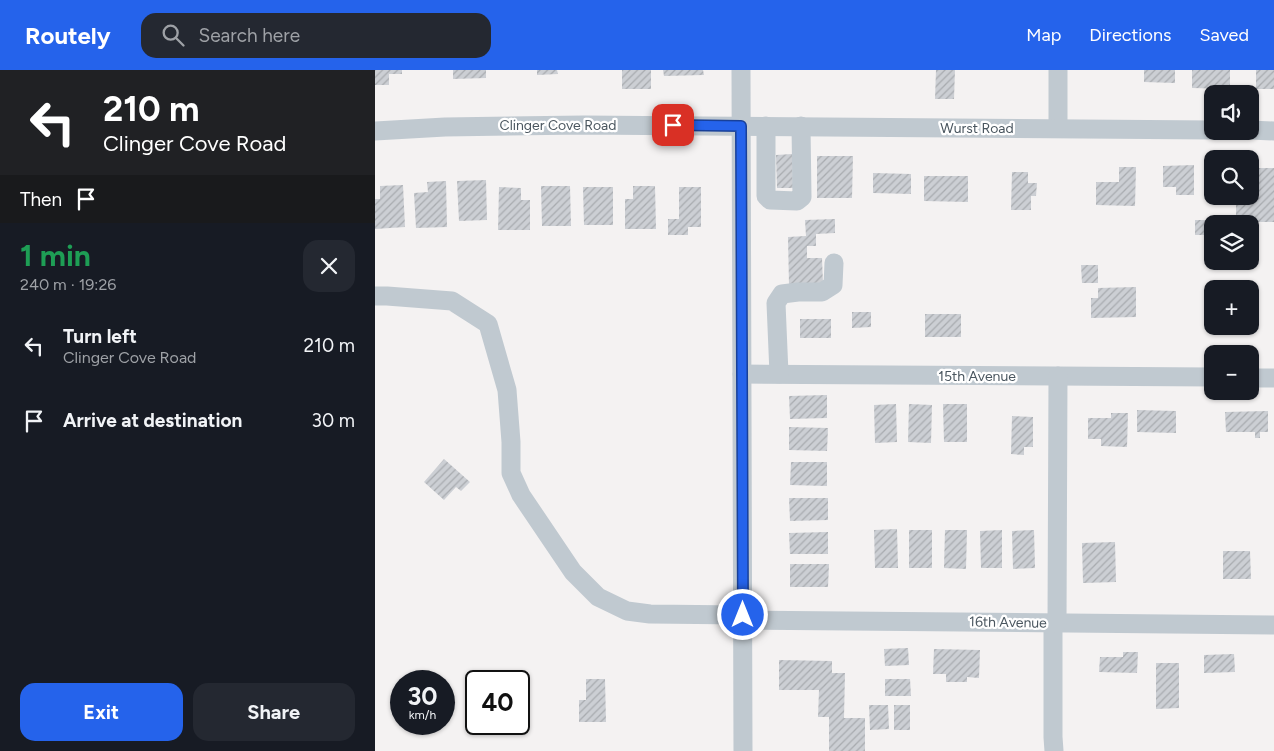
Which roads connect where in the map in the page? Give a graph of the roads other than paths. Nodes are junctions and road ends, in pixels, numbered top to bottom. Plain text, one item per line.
1 (741, 70) edge
2 (1058, 70) edge
3 (741, 126) junction
4 (766, 126) junction
5 (801, 126) junction
6 (1058, 128) junction
7 (1204, 130) edge
8 (1259, 130) edge
9 (375, 131) edge
10 (1274, 131) edge
11 (766, 179) junction
12 (742, 180) junction
13 (834, 263) dead end
14 (375, 296) edge
15 (742, 374) junction
16 (779, 374) junction
17 (1058, 376) junction
18 (1204, 377) edge
19 (1259, 378) edge
20 (1274, 378) edge
21 (743, 617) junction
22 (1055, 623) junction
23 (1274, 625) edge
24 (743, 751) edge
25 (1054, 751) edge

1 - 3 street
2 - 6 street
3 - 4 street, Wurst Road
3 - 9 street, Clinger Cove Road
3 - 12 street
4 - 5 street, Wurst Road
4 - 11 street
5 - 6 street, Wurst Road
5 - 11 street
6 - 7 street, Wurst Road
8 - 10 street
11 - 12 street
12 - 15 street
13 - 16 street
14 - 21 street, 16th Avenue
15 - 16 street, 15th Avenue
15 - 21 street
16 - 17 street, 15th Avenue
17 - 18 street, 15th Avenue
17 - 22 street
19 - 20 street
21 - 22 street, 16th Avenue
21 - 24 street
22 - 23 street, 16th Avenue
22 - 25 street

